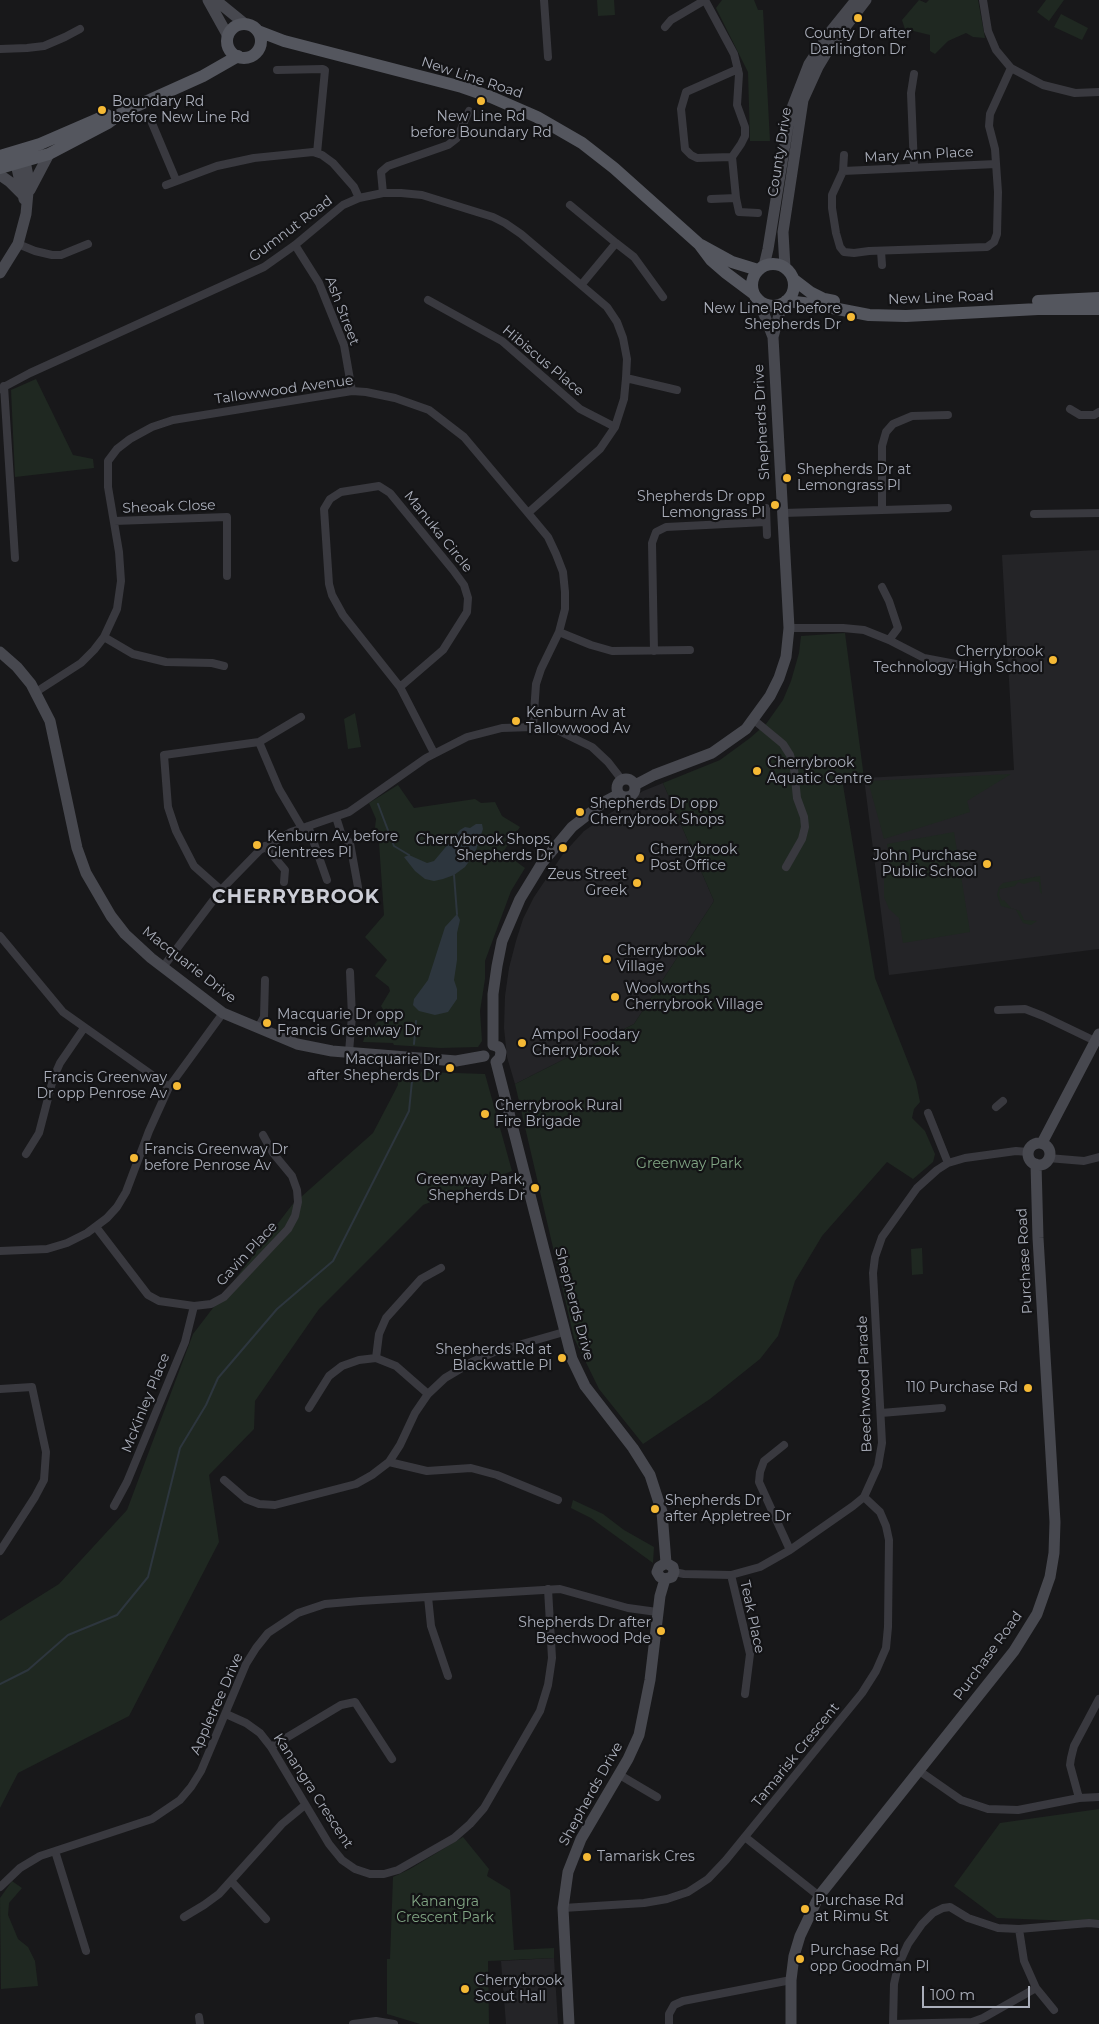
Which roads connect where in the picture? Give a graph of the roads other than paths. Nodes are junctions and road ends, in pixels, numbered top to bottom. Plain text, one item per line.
1 (208, 0) edge
2 (544, 0) edge
3 (705, 0) edge
4 (856, 0) edge
5 (866, 0) edge
6 (983, 0) edge
7 (245, 24) junction
8 (665, 27) dead end
9 (80, 29) dead end
10 (258, 31) junction
11 (228, 41) junction
12 (284, 41) junction
13 (0, 48) edge
14 (259, 48) junction
15 (238, 56) junction
16 (548, 57) dead end
17 (1011, 68) junction
18 (738, 69) junction
19 (277, 70) dead end
20 (914, 74) dead end
21 (204, 76) junction
22 (1099, 92) edge
23 (469, 111) dead end
24 (123, 112) junction
25 (149, 116) dead end
26 (317, 153) junction
27 (49, 154) junction
28 (844, 155) dead end
29 (0, 156) edge
30 (732, 156) junction
31 (19, 159) junction
32 (996, 164) junction
33 (914, 167) junction
34 (0, 168) edge
35 (842, 170) junction
36 (0, 175) edge
37 (176, 180) junction
38 (166, 185) dead end
39 (383, 193) junction
40 (26, 197) junction
41 (359, 198) junction
42 (736, 198) junction
43 (711, 199) dead end
44 (570, 205) dead end
45 (758, 213) dead end
46 (616, 243) junction
47 (18, 244) junction
48 (88, 244) dead end
49 (699, 244) junction
50 (295, 246) junction
51 (881, 251) junction
52 (882, 265) dead end
53 (761, 268) junction
54 (785, 268) junction
55 (0, 273) edge
56 (793, 279) junction
57 (582, 284) junction
58 (663, 297) dead end
59 (756, 297) junction
60 (1099, 298) edge
61 (428, 300) dead end
62 (784, 302) junction
63 (1099, 309) edge
64 (773, 337) junction
65 (626, 378) junction
66 (2, 387) edge
67 (677, 390) dead end
68 (352, 391) junction
69 (1070, 409) dead end
70 (1099, 412) edge
71 (948, 415) dead end
72 (615, 427) junction
73 (766, 508) dead end
74 (948, 508) dead end
75 (882, 509) junction
76 (528, 513) junction
77 (783, 513) junction
78 (1099, 513) edge
79 (1034, 514) dead end
80 (114, 521) junction
81 (766, 522) junction
82 (767, 535) dead end
83 (15, 558) dead end
84 (227, 576) dead end
85 (882, 587) dead end
86 (788, 628) junction
87 (559, 632) junction
88 (104, 637) junction
89 (889, 640) junction
90 (690, 650) dead end
91 (654, 651) junction
92 (0, 652) edge
93 (224, 666) dead end
94 (966, 666) dead end
95 (400, 687) junction
96 (36, 692) junction
97 (301, 717) dead end
98 (754, 720) junction
99 (533, 726) junction
100 (259, 742) junction
101 (434, 753) junction
102 (622, 780) junction
103 (635, 784) junction
104 (619, 794) junction
105 (336, 817) junction
106 (305, 827) junction
107 (265, 846) junction
108 (786, 867) dead end
109 (327, 880) dead end
110 (284, 882) dead end
111 (358, 888) dead end
112 (221, 890) junction
113 (0, 936) edge
114 (164, 967) junction
115 (350, 972) dead end
116 (265, 980) dead end
117 (998, 1010) dead end
118 (223, 1013) junction
119 (84, 1028) junction
120 (258, 1028) junction
121 (1097, 1038) edge
122 (493, 1045) junction
123 (349, 1052) junction
124 (484, 1056) junction
125 (496, 1062) junction
126 (169, 1087) junction
127 (1003, 1101) dead end
128 (996, 1107) dead end
129 (928, 1113) dead end
130 (263, 1135) dead end
131 (1042, 1143) junction
132 (1028, 1152) junction
133 (26, 1154) dead end
134 (1099, 1157) edge
135 (1048, 1158) junction
136 (948, 1164) junction
137 (1036, 1164) junction
138 (96, 1227) junction
139 (0, 1251) edge
140 (441, 1268) dead end
141 (194, 1306) junction
142 (564, 1332) junction
143 (376, 1358) junction
144 (0, 1389) edge
145 (428, 1394) junction
146 (309, 1408) dead end
147 (942, 1408) dead end
148 (881, 1413) junction
149 (784, 1445) dead end
150 (389, 1462) junction
151 (224, 1480) dead end
152 (864, 1497) junction
153 (558, 1500) dead end
154 (114, 1506) dead end
155 (790, 1550) junction
156 (0, 1551) edge
157 (730, 1575) junction
158 (669, 1576) junction
159 (548, 1589) junction
160 (428, 1597) junction
161 (657, 1612) junction
162 (448, 1676) dead end
163 (746, 1694) dead end
164 (1099, 1699) edge
165 (226, 1714) junction
166 (271, 1747) junction
167 (392, 1759) dead end
168 (918, 1770) junction
169 (618, 1774) junction
170 (1099, 1797) edge
171 (657, 1798) dead end
172 (1078, 1798) junction
173 (305, 1805) junction
174 (744, 1837) junction
175 (55, 1851) junction
176 (232, 1882) junction
177 (0, 1887) edge
178 (819, 1896) junction
179 (564, 1908) junction
180 (184, 1917) dead end
181 (266, 1919) dead end
182 (1099, 1924) edge
183 (1019, 1928) junction
184 (86, 1950) dead end
185 (791, 1980) junction
186 (1036, 1988) junction
187 (1054, 2010) dead end
188 (353, 2024) edge
189 (394, 2024) edge
190 (569, 2024) edge
191 (669, 2024) edge
192 (792, 2024) edge
193 (893, 2024) edge

1 - 7 main road
1 - 11 main road
2 - 16 street
3 - 8 street
3 - 18 street
4 - 53 main road, County Drive
5 - 54 main road, County Drive
6 - 17 street
7 - 10 main road
7 - 11 main road
9 - 13 street
10 - 12 main road, New Line Road
10 - 14 main road
11 - 15 main road
11 - 21 main road
12 - 14 main road, New Line Road
12 - 49 main road, New Line Road
14 - 15 main road
15 - 21 main road
17 - 22 street
17 - 32 street
18 - 30 street
18 - 30 street
19 - 26 street
20 - 33 street
21 - 24 main road
23 - 39 street
24 - 27 main road
24 - 31 main road
25 - 37 street
26 - 37 street
26 - 41 street
27 - 31 main road
27 - 40 main road
28 - 35 street, Mary Ann Place
29 - 31 main road
30 - 42 street
31 - 34 main road
31 - 40 main road
32 - 33 street, Mary Ann Place
32 - 51 street
33 - 35 street, Mary Ann Place
35 - 51 street, Mary Ann Place
36 - 40 main road
37 - 38 street
39 - 41 street, Gumnut Road
39 - 57 street, Gumnut Road
40 - 47 main road
41 - 50 street, Gumnut Road
42 - 43 street
42 - 45 street
44 - 46 street
46 - 57 street
46 - 58 street
47 - 48 street
47 - 55 main road
49 - 53 main road, New Line Road
49 - 59 main road, New Line Road
50 - 66 street, Gumnut Road
50 - 68 street, Ash Street
51 - 52 street
53 - 54 main road
53 - 59 main road
54 - 56 main road
56 - 60 main road, New Line Road
56 - 62 main road
57 - 65 street, Gumnut Road
59 - 62 main road
59 - 64 main road, Shepherds Drive
61 - 72 street, Hibiscus Place
62 - 63 main road, New Line Road
62 - 64 main road, Shepherds Drive
64 - 77 main road, Shepherds Drive
65 - 67 street
65 - 72 street, Gumnut Road
66 - 83 street
68 - 76 street, Tallowwood Avenue
68 - 80 street, Tallowwood Avenue
69 - 70 street
71 - 75 street
72 - 76 street, Gumnut Road
73 - 81 street
74 - 75 street
75 - 77 street
76 - 87 street, Tallowwood Avenue
77 - 86 main road, Shepherds Drive
78 - 79 street
80 - 84 street, Sheoak Close
80 - 88 street, Tallowwood Avenue
81 - 82 street
81 - 91 street
85 - 89 street
86 - 89 street
86 - 98 main road, Shepherds Drive
87 - 91 street
87 - 99 street, Tallowwood Avenue
88 - 93 street
88 - 96 street, Tallowwood Avenue
89 - 94 street
90 - 91 street
92 - 96 main road, Macquarie Drive
95 - 95 street, Manuka Circle
95 - 101 street, Manuka Circle
96 - 114 main road, Macquarie Drive
97 - 100 street
98 - 103 main road, Shepherds Drive
98 - 108 street
99 - 101 street
99 - 102 street
100 - 106 street
100 - 112 street
101 - 105 street
102 - 103 main road
102 - 104 main road
103 - 104 main road
104 - 122 main road
105 - 106 street
105 - 111 street
106 - 107 street
106 - 109 street
107 - 110 street
107 - 112 street
112 - 114 street
113 - 119 street
114 - 118 main road, Macquarie Drive
115 - 123 street
116 - 120 street
117 - 121 street
118 - 120 main road, Macquarie Drive
118 - 126 street
119 - 126 street
119 - 133 street
120 - 123 main road, Macquarie Drive
121 - 131 main road
122 - 124 main road
122 - 125 main road
123 - 124 main road, Macquarie Drive
124 - 125 main road
125 - 142 main road, Shepherds Drive
126 - 138 street
127 - 128 street
129 - 136 street
130 - 141 street, Gavin Place
131 - 132 main road
131 - 135 main road
132 - 136 street, Beechwood Parade
132 - 137 main road
134 - 135 street
135 - 137 main road
136 - 148 street, Beechwood Parade
137 - 168 main road, Purchase Road
138 - 139 street
138 - 141 street, Gavin Place
140 - 143 street
141 - 154 street, McKinley Place
142 - 145 street
142 - 158 main road, Shepherds Drive
143 - 145 street
143 - 146 street
144 - 156 street
145 - 150 street
147 - 148 street
148 - 152 street, Beechwood Parade
149 - 155 street
150 - 151 street
150 - 153 street
152 - 155 street, Beechwood Parade
152 - 174 street, Tamarisk Crescent
155 - 157 street, Beechwood Parade
157 - 158 street, Beechwood Parade
157 - 163 street, Teak Place
158 - 161 main road, Shepherds Drive
159 - 160 street, Appletree Drive
159 - 161 street, Appletree Drive
159 - 173 street, Kanangra Crescent
160 - 162 street
160 - 165 street, Appletree Drive
161 - 169 main road, Shepherds Drive
164 - 172 street
165 - 166 street, Kanangra Crescent
165 - 175 street, Appletree Drive
166 - 167 street
166 - 173 street, Kanangra Crescent
168 - 172 street
168 - 178 main road, Purchase Road
169 - 171 street
169 - 179 main road, Shepherds Drive
170 - 172 street
173 - 176 street
174 - 178 street
174 - 179 street, Tamarisk Crescent
175 - 177 street, Appletree Drive
175 - 184 street
176 - 180 street
176 - 181 street
178 - 185 main road, Purchase Road
179 - 190 main road, Shepherds Drive
182 - 183 street
183 - 186 street
183 - 193 street
185 - 191 street
185 - 192 main road, Purchase Road
186 - 187 street
186 - 193 street
188 - 189 street

